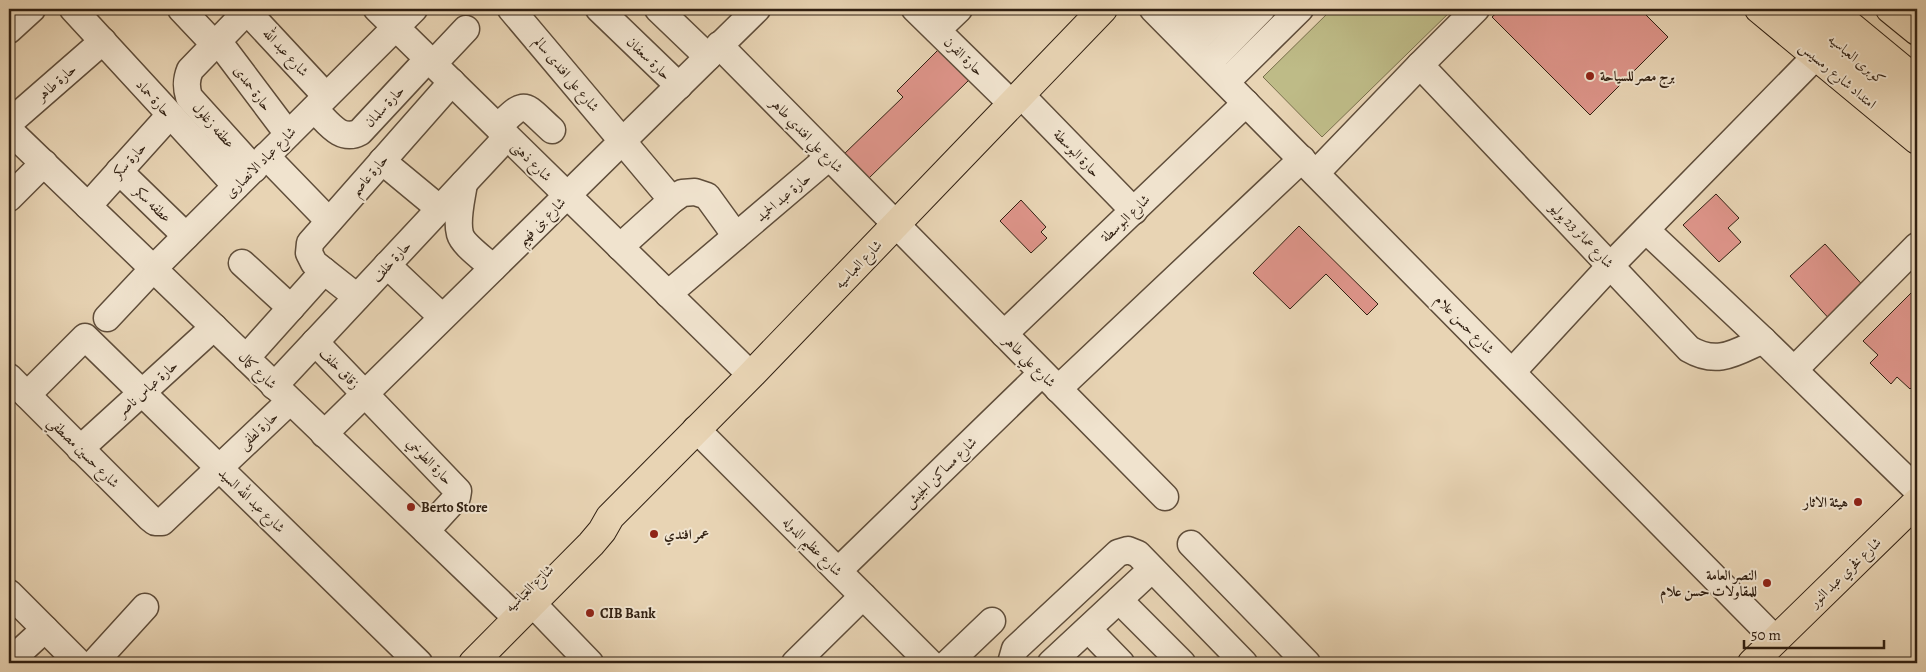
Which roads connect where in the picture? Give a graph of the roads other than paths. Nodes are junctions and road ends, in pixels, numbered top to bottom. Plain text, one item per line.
1 (32, 9) edge
2 (73, 9) edge
3 (181, 9) edge
4 (377, 9) edge
5 (414, 9) edge
6 (599, 9) edge
7 (658, 9) edge
8 (757, 9) edge
9 (915, 9) edge
10 (959, 9) edge
11 (1153, 9) edge
12 (1192, 9) edge
13 (1227, 9) edge
14 (1262, 9) edge
15 (1300, 9) edge
16 (1476, 9) edge
17 (1759, 9) edge
18 (1796, 9) edge
19 (1830, 9) edge
20 (1890, 9) edge
21 (246, 10) edge
22 (503, 11) edge
23 (1095, 11) edge
24 (395, 27) junction
25 (9, 30) edge
26 (466, 30) dead end
27 (937, 30) junction
28 (1917, 31) edge
29 (103, 41) junction
30 (216, 43) junction
31 (1190, 46) junction
32 (714, 51) junction
33 (1815, 57) junction
34 (430, 61) junction
35 (1420, 65) junction
36 (452, 82) junction
37 (1226, 82) junction
38 (1917, 82) edge
39 (679, 86) junction
40 (1017, 99) junction
41 (320, 102) junction
42 (1246, 103) junction
43 (1917, 110) edge
44 (170, 115) junction
45 (9, 123) edge
46 (9, 130) edge
47 (552, 130) dead end
48 (503, 132) junction
49 (288, 134) junction
50 (623, 140) junction
51 (1917, 140) edge
52 (829, 157) junction
53 (382, 161) junction
54 (44, 163) junction
55 (1309, 166) junction
56 (252, 170) junction
57 (119, 172) junction
58 (464, 183) junction
59 (567, 195) junction
60 (9, 198) edge
61 (672, 200) junction
62 (88, 206) junction
63 (440, 209) junction
64 (1134, 210) junction
65 (329, 220) junction
66 (896, 224) junction
67 (1646, 230) junction
68 (186, 236) junction
69 (736, 236) junction
70 (1917, 246) edge
71 (620, 247) junction
72 (242, 262) dead end
73 (387, 265) junction
74 (1611, 265) junction
75 (493, 268) junction
76 (153, 269) junction
77 (324, 271) junction
78 (668, 294) junction
79 (357, 297) junction
80 (291, 308) junction
81 (108, 318) dead end
82 (442, 318) junction
83 (214, 327) junction
84 (1004, 334) junction
85 (1763, 340) junction
86 (315, 342) junction
87 (246, 358) junction
88 (1794, 370) junction
89 (1512, 372) junction
90 (751, 375) junction
91 (1050, 381) junction
92 (16, 389) edge
93 (142, 393) junction
94 (282, 393) junction
95 (365, 394) junction
96 (696, 429) junction
97 (324, 434) junction
98 (80, 449) junction
99 (219, 468) junction
100 (1917, 490) edge
101 (1165, 497) dead end
102 (1917, 502) edge
103 (610, 517) junction
104 (162, 522) joint
105 (426, 531) junction
106 (1191, 544) dead end
107 (1152, 569) junction
108 (838, 571) junction
109 (9, 593) edge
110 (863, 596) junction
111 (1119, 600) junction
112 (533, 604) junction
113 (145, 608) dead end
114 (507, 609) junction
115 (992, 621) dead end
116 (1088, 628) junction
117 (45, 629) junction
118 (1776, 640) junction
119 (9, 662) edge
120 (80, 663) edge
121 (94, 663) edge
122 (419, 663) edge
123 (451, 663) edge
124 (473, 663) edge
125 (590, 663) edge
126 (795, 663) edge
127 (930, 663) edge
128 (948, 663) edge
129 (1011, 663) edge
130 (1053, 663) edge
131 (1121, 663) edge
132 (1182, 663) edge
133 (1244, 663) edge
134 (1307, 663) edge
135 (1752, 663) edge

1 - 25 street
2 - 29 street, حارة حماد
3 - 30 street, حارة حمدى
4 - 24 street, شارع ذهنى
5 - 24 street, شارع عباد الانصارى
6 - 39 street, حارة سعفان
7 - 32 street, شارع علي افندي طاهر
8 - 32 street, شارع بنى فهيم
9 - 27 street, حارة الفرن
10 - 27 street
11 - 31 street, شارع حسن علام
12 - 31 street
13 - 31 street
14 - 31 street
15 - 37 street
16 - 35 street, شارع مساكن الجيش
17 - 33 main road, امتداد شارع رمسيس
18 - 43 main road, كوبرى العباسيه
19 - 38 main road, كوبرى العباسيه
20 - 28 main road
21 - 30 street, عطفه زغلول
21 - 41 street, شارع عبد الله
22 - 50 street, شارع على افندى سالم
23 - 40 main road, شارع العباسيه
24 - 34 street, شارع ذهنى
24 - 41 street, شارع عباد الانصارى
26 - 34 street
27 - 40 street, حارة الفرن
29 - 44 street, حارة حماد
29 - 45 street, حارة طاهر
30 - 49 street, حارة حمدى
30 - 56 street, عطفه زغلول
31 - 37 street, شارع حسن علام
32 - 39 street, شارع بنى فهيم
32 - 52 street, شارع علي افندي طاهر
33 - 51 main road, امتداد شارع رمسيس
33 - 67 street
34 - 36 street, شارع ذهنى
34 - 41 street, حارة سلمان
35 - 55 street, شارع مساكن الجيش
35 - 74 street, شارع عمائر 23 يوليو
36 - 48 street, شارع ذهنى
36 - 53 street, حارة عاصم
37 - 42 street, شارع حسن علام
39 - 50 street, شارع بنى فهيم
40 - 64 street, حارة البوسطة
40 - 66 main road, شارع العباسيه
41 - 49 street, شارع عباد الانصارى
42 - 55 street, شارع حسن علام
42 - 64 street, شارع البوسطة
44 - 56 street, حارة حماد
44 - 57 street, حارة سكر
46 - 54 street, شارع كمال
47 - 48 street, حارة خلف
48 - 58 street, حارة خلف
48 - 59 street, شارع ذهنى
49 - 56 street, شارع عباد الانصارى
50 - 59 street, شارع بنى فهيم
50 - 61 street, شارع على افندى سالم
52 - 66 street, شارع علي افندي طاهر
52 - 69 street, حارة عبد الحميد
53 - 63 street
53 - 65 street, حارة عاصم
54 - 60 street
54 - 62 street, شارع كمال
55 - 89 street, شارع حسن علام
55 - 91 street, شارع مساكن الجيش
56 - 65 street
56 - 68 street, شارع عباد الانصارى
57 - 62 street, حارة سكر
57 - 68 street, عطفه سكر
58 - 63 street, حارة خلف
58 - 75 street
59 - 71 street, شارع ذهنى
59 - 75 street, شارع بنى فهيم
61 - 69 street
61 - 71 street
62 - 76 street, شارع كمال
63 - 73 street, حارة خلف
64 - 84 street, شارع البوسطة
65 - 77 street, حارة عاصم
66 - 84 street, شارع علي طاهر
66 - 90 main road, شارع العباسيه
67 - 74 street
67 - 85 street
68 - 76 street, شارع عباد الانصارى
69 - 78 street, حارة عبد الحميد
70 - 88 street
71 - 78 street, شارع ذهنى
72 - 80 street
73 - 79 street, حارة خلف
73 - 82 street
74 - 85 street, شارع عمائر 23 يوليو
74 - 89 street
75 - 82 street, شارع بنى فهيم
76 - 81 street, شارع عباد الانصارى
76 - 83 street, شارع كمال
77 - 79 street, حارة عاصم
77 - 80 street
78 - 90 street, شارع ذهنى
79 - 86 street, حارة خلف
80 - 87 street
82 - 95 street, شارع بنى فهيم
83 - 87 street, شارع كمال
83 - 93 street, حارة عباس ناصر
84 - 91 street, شارع علي طاهر
85 - 88 street
86 - 94 street, حارة خلف
86 - 95 street, زقاق خلف
87 - 94 street, شارع كمال
88 - 100 street
89 - 118 street, شارع حسن علام
90 - 96 main road, شارع العباسيه
91 - 101 street, شارع علي طاهر
91 - 108 street, شارع مساكن الجيش
92 - 93 street, شارع عبد الله السيد
92 - 98 street, شارع حسين مصطفي
93 - 98 street, حارة عباس ناصر
93 - 99 street, شارع عبد الله السيد
94 - 97 street, شارع كمال
94 - 99 street, حارة لطفى
95 - 97 street, شارع بنى فهيم
95 - 105 street, حارة الطوخي
96 - 103 main road, شارع العباسيه
96 - 108 street, شارع عظيم الدوله
97 - 105 street, شارع كمال
98 - 104 street, شارع حسين مصطفي
99 - 104 street, حارة لطفى
99 - 122 street, شارع عبد الله السيد
102 - 118 main road, شارع فخري عبد النور
103 - 112 main road, شارع العباسيه
103 - 114 main road, شارع العباسيه
105 - 114 street, شارع كمال
106 - 134 street
107 - 111 street
107 - 129 street
107 - 133 street
108 - 110 street, شارع عظيم الدوله
109 - 117 street
110 - 126 street
110 - 127 street, شارع عظيم الدوله
111 - 116 street
111 - 132 street
112 - 124 main road, شارع العباسيه
112 - 125 street
113 - 121 street
114 - 123 main road, شارع العباسيه
115 - 128 street
116 - 130 street
116 - 131 street
117 - 119 street
117 - 120 street
118 - 135 main road, شارع فخري عبد النور

